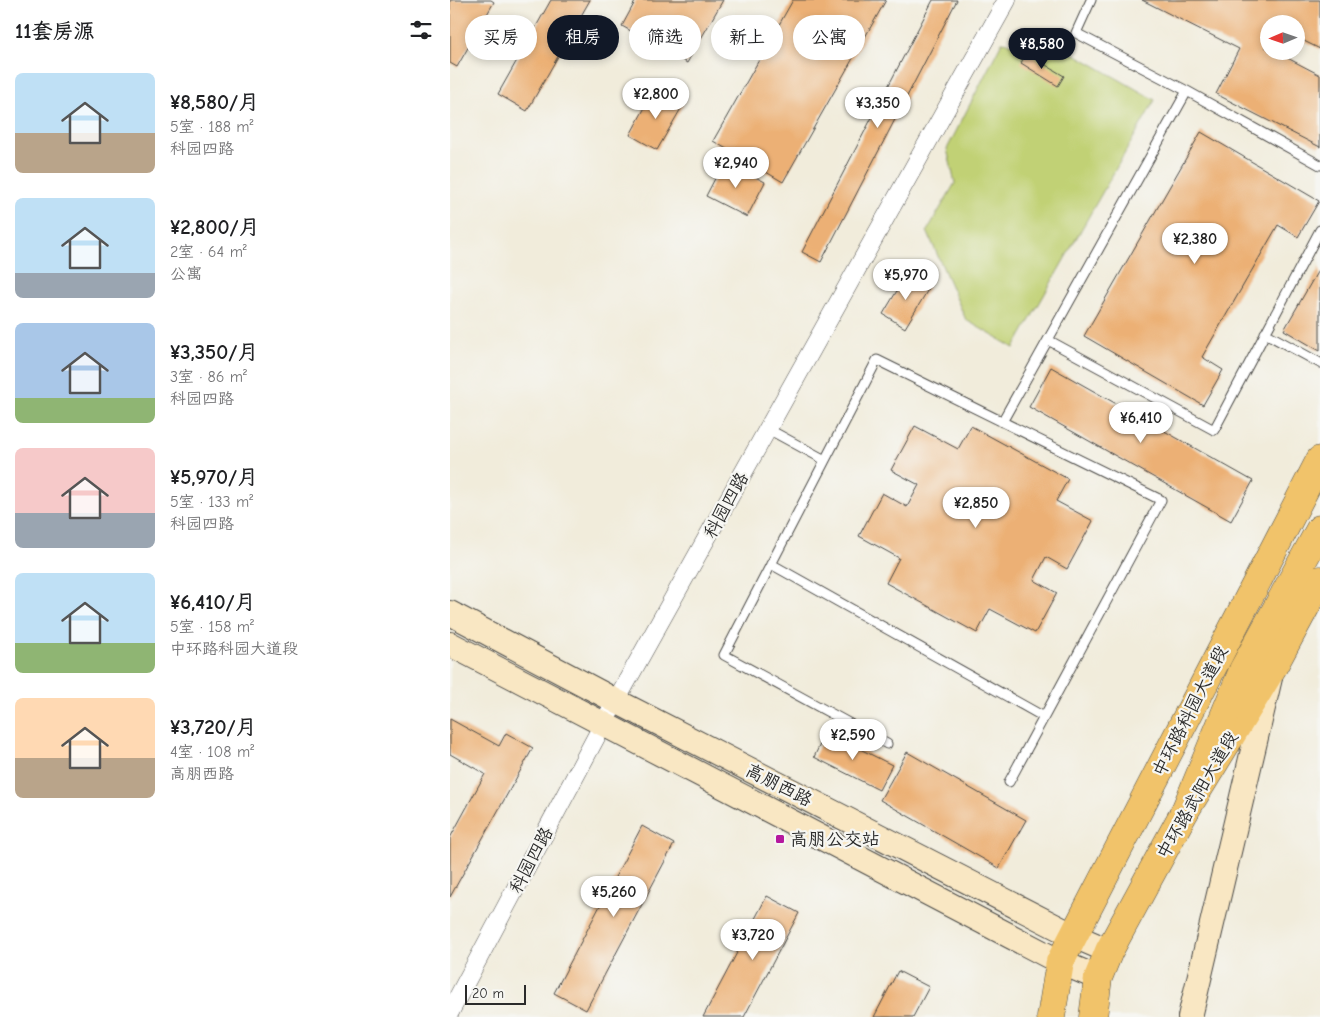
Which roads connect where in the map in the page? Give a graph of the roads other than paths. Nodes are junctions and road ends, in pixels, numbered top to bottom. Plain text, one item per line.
1 (1007, 0) edge
2 (1092, 0) edge
3 (1187, 91) junction
4 (1320, 165) edge
5 (1320, 230) edge
6 (1265, 333) junction
7 (1048, 340) junction
8 (1320, 363) edge
9 (1002, 422) junction
10 (768, 428) junction
11 (825, 460) junction
12 (1320, 460) edge
13 (1320, 529) edge
14 (770, 564) junction
15 (1320, 580) edge
16 (450, 614) edge
17 (450, 644) edge
18 (1273, 667) junction
19 (616, 701) junction
20 (1044, 717) junction
21 (603, 724) junction
22 (887, 744) dead end
23 (1009, 782) dead end
24 (1185, 811) junction
25 (1074, 936) junction
26 (1109, 951) junction
27 (1060, 962) junction
28 (1098, 978) junction
29 (450, 1012) edge
30 (1051, 1017) edge
31 (1093, 1017) edge
32 (1190, 1017) edge

1 - 10 street, 科园四路
2 - 3 lane
3 - 4 lane
3 - 7 lane
5 - 6 lane
6 - 7 lane
6 - 8 lane
7 - 9 lane
9 - 11 lane
9 - 20 lane
10 - 11 lane
10 - 19 street, 科园四路
11 - 14 lane
12 - 25 main road, 中环路科园大道段
13 - 24 main road
14 - 20 lane
14 - 22 lane
15 - 18 main road, 中环路武阳大道段
16 - 19 street, 高朋西路
17 - 21 street, 高朋西路
18 - 24 main road, 中环路武阳大道段
18 - 32 street
19 - 21 street, 科园四路
19 - 25 street, 高朋西路
20 - 23 lane
21 - 27 street, 高朋西路
21 - 29 street, 科园四路
24 - 26 main road, 中环路武阳大道段
25 - 26 street, 高朋西路
25 - 27 main road, 中环路科园大道段
26 - 28 main road, 中环路武阳大道段
27 - 28 street, 高朋西路
27 - 30 main road
28 - 31 main road, 中环路武阳大道段

